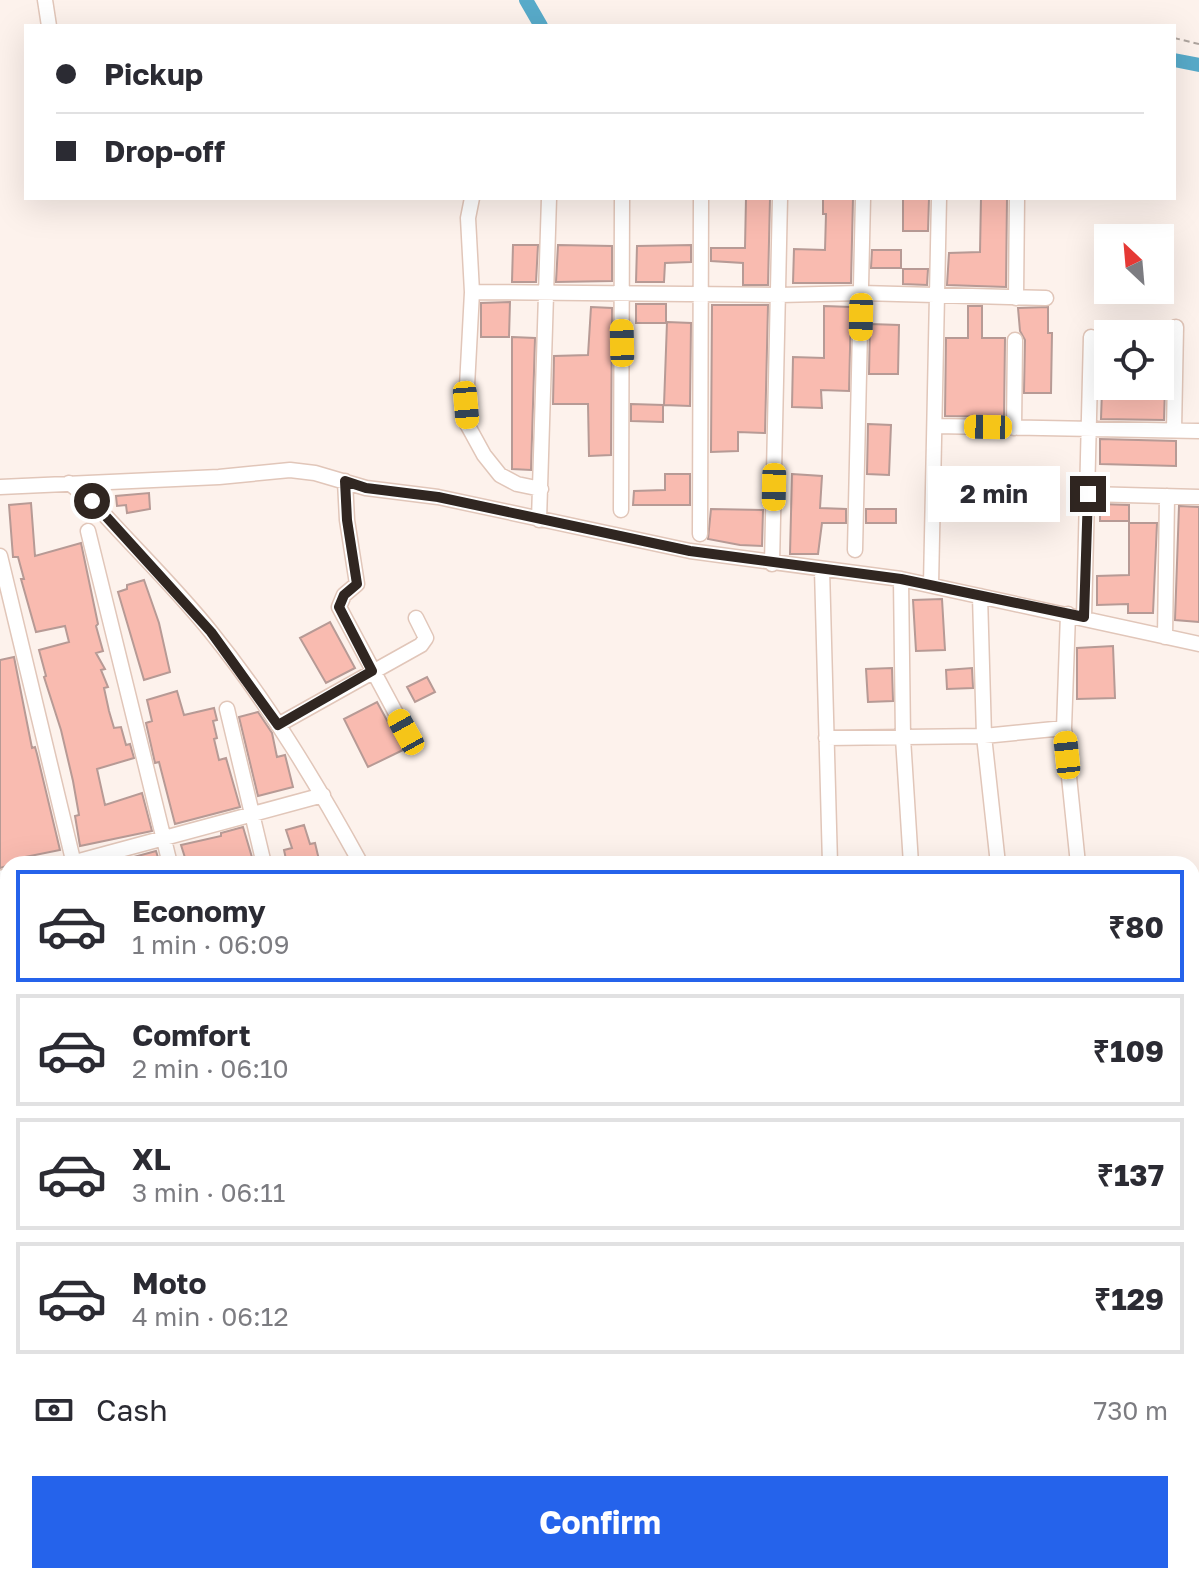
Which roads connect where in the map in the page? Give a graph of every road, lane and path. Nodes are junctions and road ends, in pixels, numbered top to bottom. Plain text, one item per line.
1 (45, 0) edge
2 (49, 24) edge
3 (1176, 38) edge
4 (1199, 44) edge
5 (472, 200) edge
6 (549, 200) edge
7 (622, 200) edge
8 (701, 200) edge
9 (780, 200) edge
10 (863, 200) edge
11 (939, 200) edge
12 (1017, 200) edge
13 (472, 292) junction
14 (699, 293) junction
15 (861, 293) junction
16 (548, 294) junction
17 (621, 294) junction
18 (779, 295) junction
19 (938, 296) junction
20 (1016, 298) junction
21 (1046, 298) dead end
22 (1176, 327) dead end
23 (1091, 337) dead end
24 (1015, 340) dead end
25 (935, 426) junction
26 (1014, 428) junction
27 (1090, 429) junction
28 (1174, 430) junction
29 (1199, 431) edge
30 (345, 481) junction
31 (69, 483) junction
32 (0, 487) edge
33 (541, 489) junction
34 (1088, 494) junction
35 (1167, 496) junction
36 (1199, 497) edge
37 (621, 510) dead end
38 (539, 520) junction
39 (88, 531) dead end
40 (700, 534) dead end
41 (855, 550) dead end
42 (0, 556) edge
43 (772, 564) junction
44 (822, 569) junction
45 (901, 579) junction
46 (931, 585) junction
47 (980, 596) junction
48 (1068, 614) junction
49 (1084, 617) junction
50 (416, 618) dead end
51 (1165, 637) junction
52 (1199, 644) edge
53 (372, 671) junction
54 (227, 709) dead end
55 (278, 725) junction
56 (1064, 728) junction
57 (406, 732) dead end
58 (984, 736) junction
59 (826, 738) junction
60 (903, 738) junction
61 (323, 795) junction
62 (253, 816) junction
63 (163, 838) junction
64 (70, 856) edge
65 (100, 856) edge
66 (168, 856) edge
67 (262, 856) edge
68 (357, 856) edge
69 (830, 856) edge
70 (910, 856) edge
71 (997, 856) edge
72 (1077, 856) edge

1 - 2 street
3 - 4 path
5 - 13 street
6 - 16 street
7 - 17 street
8 - 14 street
9 - 18 street
10 - 15 street
11 - 19 street
12 - 20 street
13 - 16 street
13 - 33 street
14 - 17 street
14 - 18 street
14 - 40 street
15 - 18 street
15 - 19 street
15 - 41 street
16 - 17 street
16 - 33 street
17 - 37 street
18 - 43 street
19 - 20 street
19 - 25 street
20 - 21 street
22 - 28 street
23 - 27 street
24 - 26 street
25 - 26 street
25 - 46 street
26 - 27 street
27 - 28 street
27 - 34 street
28 - 29 street
30 - 31 street
30 - 38 street
30 - 53 street
31 - 32 street
31 - 55 street
33 - 38 street
34 - 35 street
34 - 49 street
35 - 36 street
35 - 51 street
38 - 43 street
39 - 63 street
42 - 64 street
43 - 44 street
44 - 45 street
44 - 59 street
45 - 46 street
45 - 60 street
46 - 47 street
47 - 48 street
47 - 58 street
48 - 49 street
48 - 56 street
49 - 51 street
50 - 53 street
51 - 52 street
53 - 55 street
53 - 57 street
54 - 62 street
55 - 61 street
56 - 58 street
56 - 72 street
58 - 60 street
58 - 71 street
59 - 60 street
59 - 69 street
60 - 70 street
61 - 62 street
61 - 68 street
62 - 63 street
62 - 67 street
63 - 65 street
63 - 66 street

